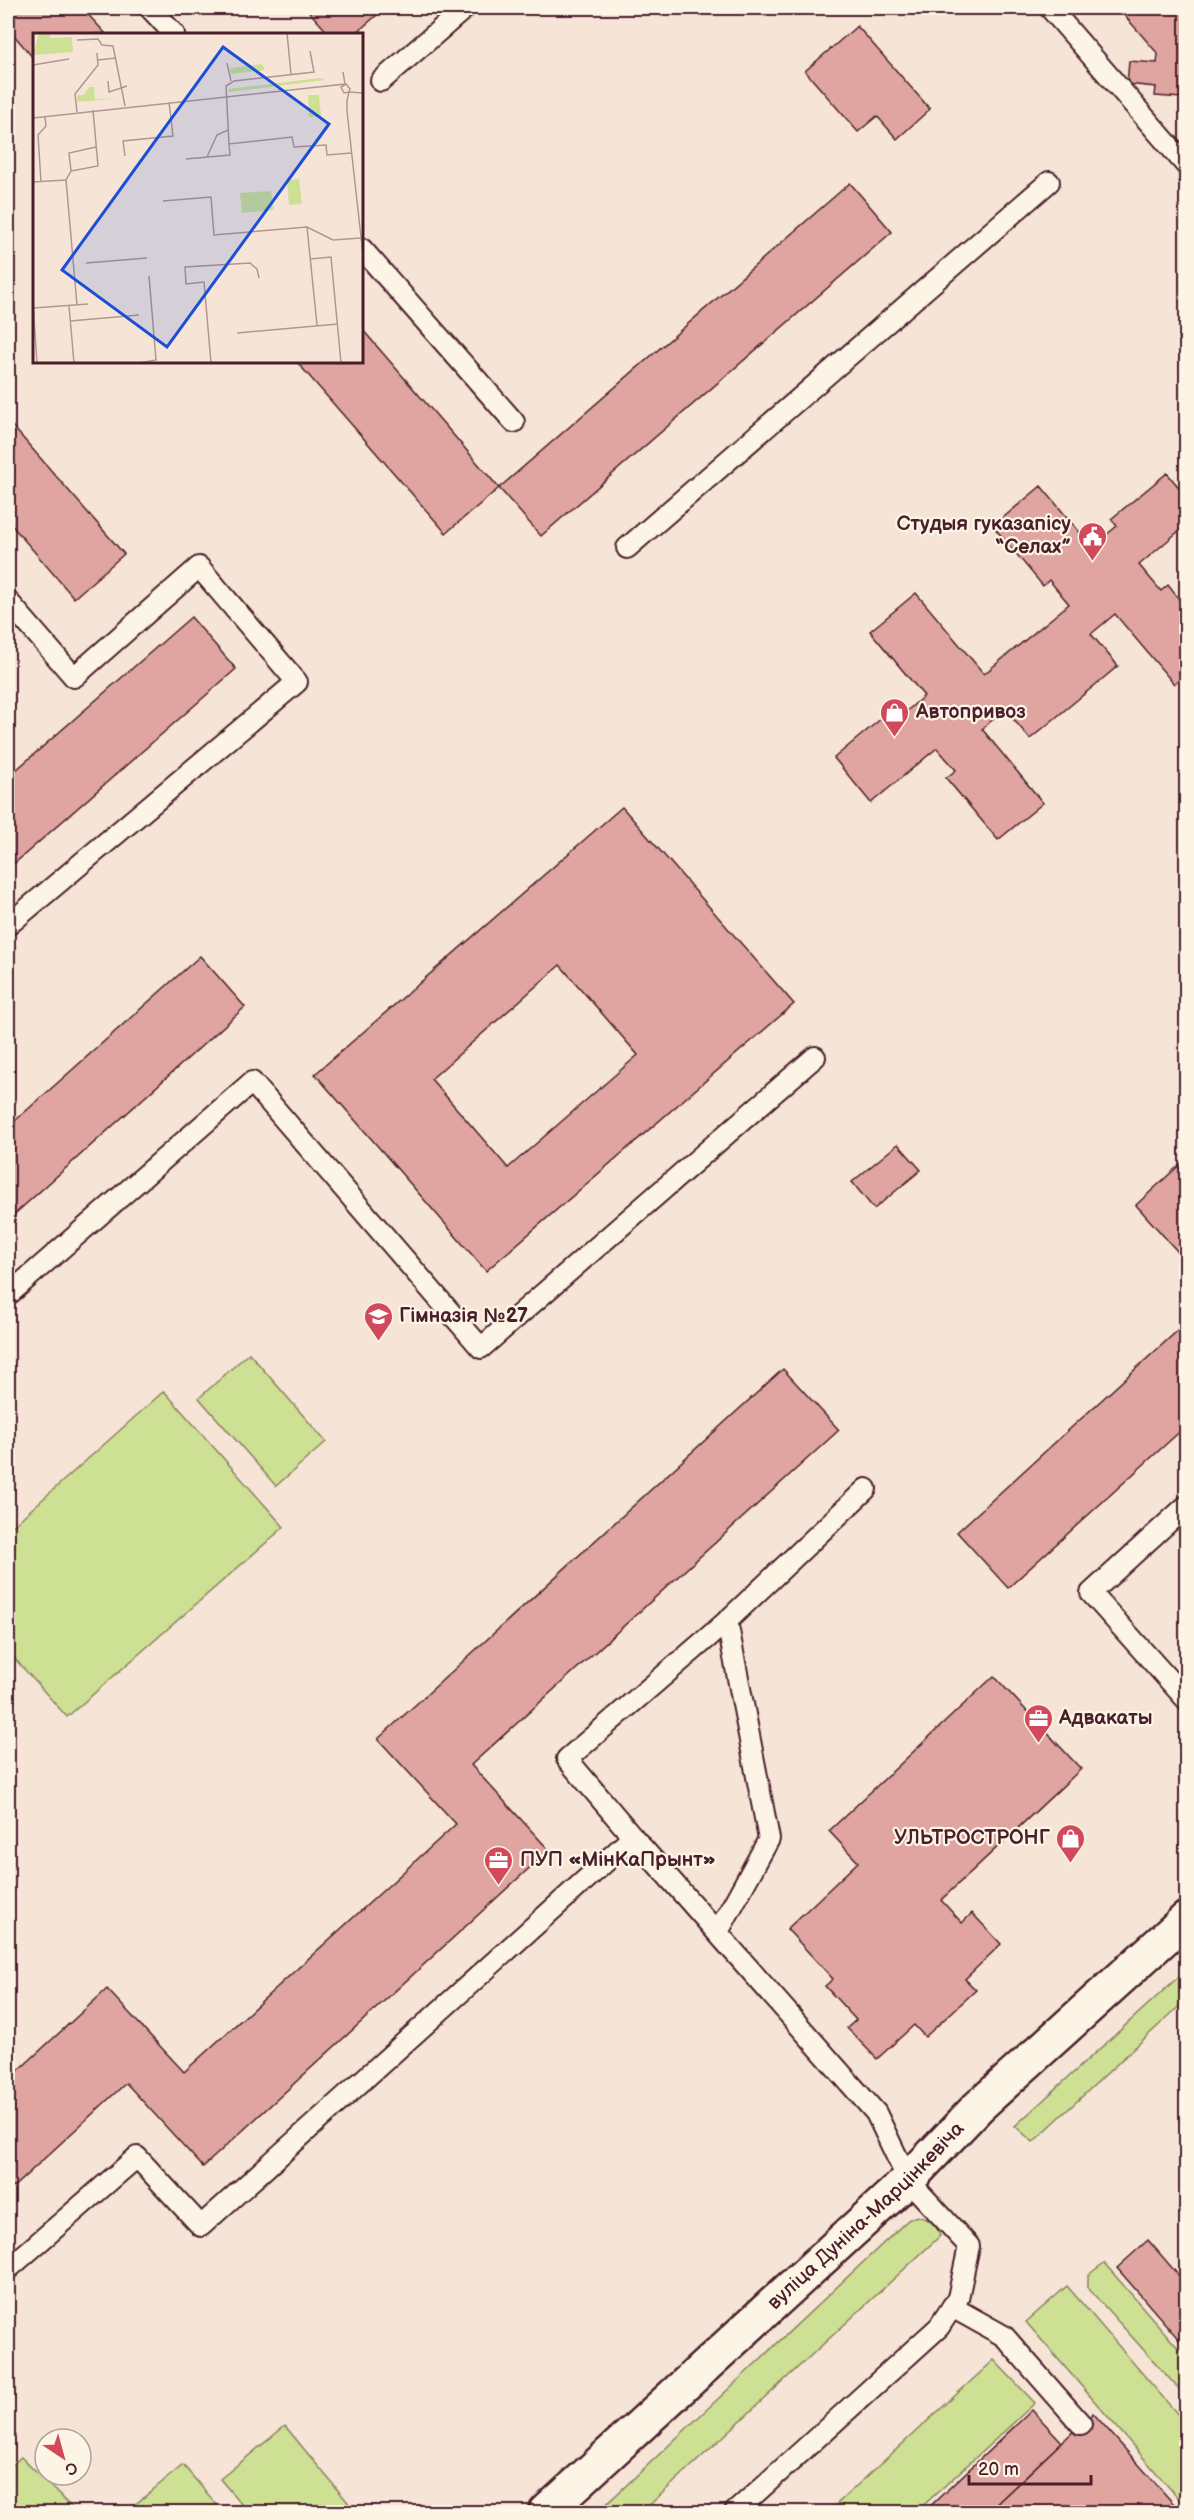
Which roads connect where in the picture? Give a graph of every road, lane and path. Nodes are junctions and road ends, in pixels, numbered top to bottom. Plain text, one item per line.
1 (150, 8) edge
2 (465, 8) edge
3 (1050, 8) edge
4 (173, 33) edge
5 (381, 81) dead end
6 (1186, 165) edge
7 (1049, 182) dead end
8 (363, 250) edge
9 (514, 422) dead end
10 (627, 548) dead end
11 (8, 601) edge
12 (8, 925) edge
13 (815, 1057) dead end
14 (8, 1295) edge
15 (866, 1489) dead end
16 (1186, 1506) edge
17 (727, 1621) junction
18 (1186, 1699) edge
19 (633, 1837) junction
20 (1186, 1919) edge
21 (718, 1932) junction
22 (908, 2180) junction
23 (8, 2269) edge
24 (952, 2307) junction
25 (1082, 2424) dead end
26 (546, 2512) edge
27 (735, 2512) edge

1 - 4 lane
2 - 5 lane
3 - 6 lane
7 - 10 lane
8 - 9 lane
11 - 12 lane
13 - 14 lane
15 - 17 lane
16 - 18 lane
17 - 19 lane
17 - 21 lane
19 - 21 lane
19 - 23 lane
20 - 22 street, вуліца Дуніна-Марцінкевіча
21 - 22 lane
22 - 24 lane
22 - 26 street, вуліца Дуніна-Марцінкевіча
24 - 25 lane
24 - 27 lane

